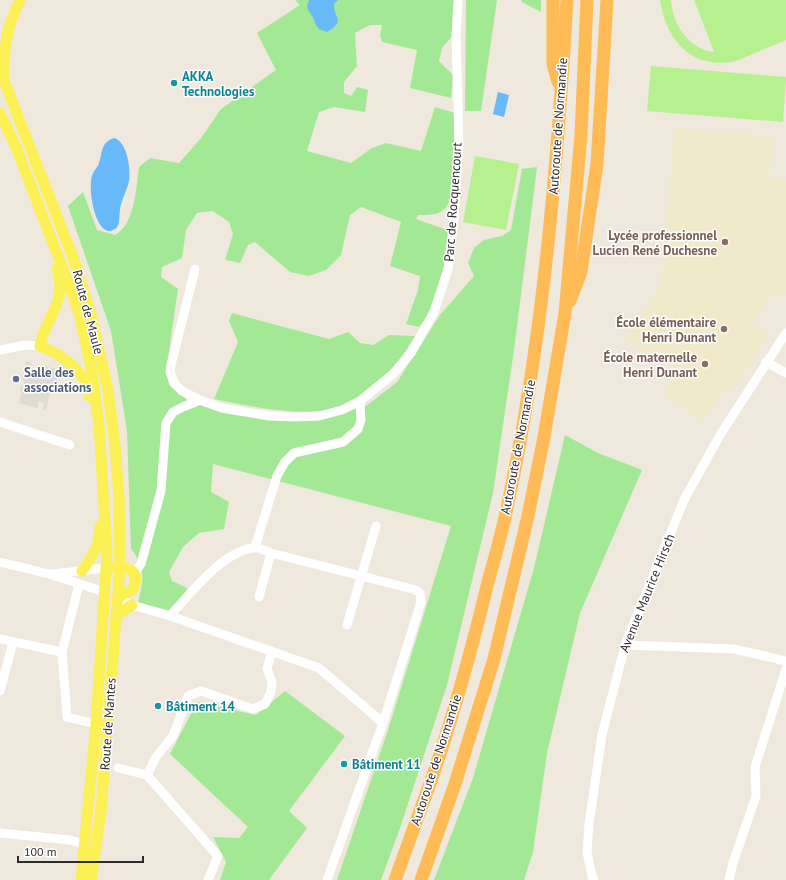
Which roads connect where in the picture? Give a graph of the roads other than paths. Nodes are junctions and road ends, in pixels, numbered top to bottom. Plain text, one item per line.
1 (20, 0) edge
2 (458, 0) edge
3 (553, 0) edge
4 (567, 0) edge
5 (587, 0) edge
6 (607, 0) edge
7 (612, 0) edge
8 (605, 41) junction
9 (2, 74) edge
10 (561, 94) junction
11 (0, 113) edge
12 (47, 226) junction
13 (195, 269) dead end
14 (565, 314) junction
15 (786, 333) edge
16 (40, 346) junction
17 (2, 349) edge
18 (0, 359) edge
19 (766, 362) junction
20 (786, 374) edge
21 (200, 400) junction
22 (360, 401) junction
23 (0, 422) edge
24 (99, 426) junction
25 (70, 445) dead end
26 (104, 509) junction
27 (376, 526) dead end
28 (255, 547) junction
29 (271, 553) junction
30 (0, 562) edge
31 (120, 566) junction
32 (106, 568) junction
33 (82, 570) junction
34 (49, 574) junction
35 (134, 574) junction
36 (362, 575) junction
37 (79, 584) junction
38 (105, 592) junction
39 (259, 597) dead end
40 (117, 598) junction
41 (132, 605) junction
42 (116, 616) junction
43 (170, 616) junction
44 (347, 625) dead end
45 (0, 638) edge
46 (13, 642) junction
47 (625, 645) junction
48 (272, 651) junction
49 (62, 652) junction
50 (786, 661) edge
51 (786, 668) edge
52 (2, 674) edge
53 (0, 691) edge
54 (383, 723) junction
55 (96, 724) junction
56 (118, 768) dead end
57 (147, 775) junction
58 (0, 833) edge
59 (85, 844) junction
60 (81, 880) edge
61 (91, 880) edge
62 (208, 880) edge
63 (327, 880) edge
64 (395, 880) edge
65 (421, 880) edge
66 (594, 880) edge
67 (730, 880) edge

1 - 9 main road
2 - 22 street, Parc de Rocquencourt
3 - 10 highway
4 - 10 highway, Autoroute de Normandie
5 - 14 highway, Autoroute de Normandie
6 - 8 highway
7 - 8 highway
8 - 14 highway
9 - 31 main road, Route de Maule
10 - 64 highway, Autoroute de Normandie
11 - 12 main road, Route de Maule
12 - 16 main road
12 - 24 main road, Route de Maule
13 - 21 street, Parc de Rocquencourt
14 - 65 highway, Autoroute de Normandie
15 - 19 street, Avenue Maurice Hirsch
16 - 17 street
16 - 24 main road
17 - 18 street
19 - 20 street
19 - 47 street, Avenue Maurice Hirsch
21 - 22 street, Parc de Rocquencourt
21 - 35 street
22 - 28 street
23 - 25 street
24 - 26 main road, Route de Maule
26 - 32 main road, Route de Maule
26 - 33 main road
27 - 36 street
28 - 29 street
28 - 43 street
29 - 36 street
29 - 39 street
30 - 34 street
31 - 32 main road
31 - 35 main road
31 - 40 main road, Route de Mantes
32 - 33 street
32 - 38 main road, Route de Maule
33 - 34 street
34 - 37 street
35 - 40 main road
36 - 44 street
36 - 54 street
37 - 38 street
37 - 49 street
38 - 40 main road
38 - 55 main road, Route de Mantes
40 - 41 street
40 - 42 main road, Route de Mantes
41 - 42 main road
41 - 43 street
42 - 61 main road, Route de Mantes
43 - 48 street
45 - 46 street
46 - 49 street
46 - 52 street
47 - 50 street
47 - 66 street, Avenue Maurice Hirsch
48 - 54 street
48 - 57 street
49 - 55 street
51 - 67 street
52 - 53 street
54 - 63 street
55 - 59 main road, Route de Mantes
56 - 57 street
57 - 62 street
58 - 59 street
59 - 60 main road, Route de Mantes

